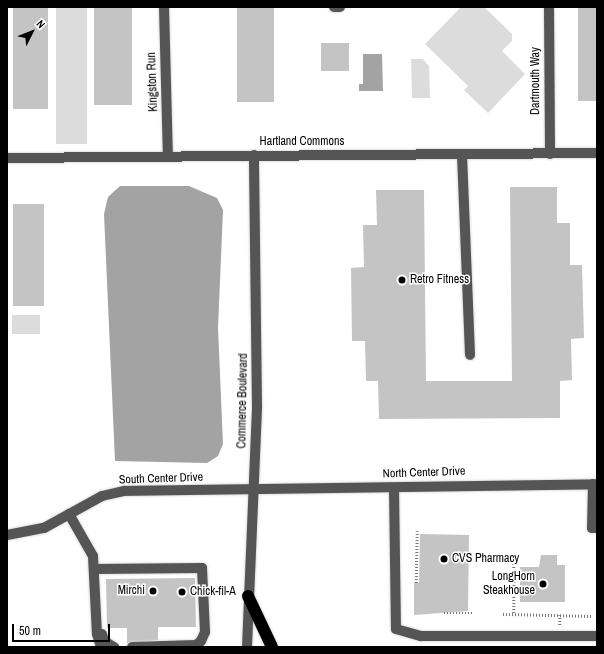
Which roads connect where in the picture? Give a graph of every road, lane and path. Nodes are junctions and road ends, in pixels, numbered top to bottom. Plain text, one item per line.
1 (164, 7) edge
2 (334, 7) edge
3 (340, 7) edge
4 (549, 7) edge
5 (597, 153) edge
6 (550, 154) junction
7 (254, 155) junction
8 (462, 155) junction
9 (168, 156) junction
10 (7, 158) edge
11 (470, 355) dead end
12 (595, 484) edge
13 (394, 488) junction
14 (252, 489) junction
15 (69, 514) junction
16 (597, 528) edge
17 (417, 531) dead end
18 (7, 535) edge
19 (514, 561) dead end
20 (95, 569) junction
21 (416, 583) dead end
22 (248, 596) junction
23 (98, 609) junction
24 (444, 613) dead end
25 (474, 613) dead end
26 (503, 614) dead end
27 (514, 614) junction
28 (591, 616) dead end
29 (597, 636) edge
30 (101, 647) edge
31 (114, 647) edge
32 (132, 647) edge
33 (175, 647) edge
34 (247, 647) edge
35 (272, 647) edge

1 - 9 street, Kingston Run
2 - 3 street
4 - 6 street, Dartmouth Way
5 - 6 street, Hartland Commons
6 - 8 street, Hartland Commons
7 - 8 street, Hartland Commons
7 - 9 street, Hartland Commons
7 - 14 street, Commerce Boulevard
8 - 11 street
9 - 10 street, Hartland Commons
12 - 13 street, North Center Drive
12 - 16 street
13 - 14 street, North Center Drive
13 - 29 street
14 - 15 street, South Center Drive
14 - 22 street, Commerce Boulevard
15 - 18 street, South Center Drive
15 - 20 street
17 - 21 path
19 - 27 path
20 - 23 street
20 - 33 street
22 - 34 street, Commerce Boulevard
22 - 35 highway
23 - 30 street
23 - 31 street
24 - 25 path
26 - 27 path
27 - 28 path
32 - 33 street

